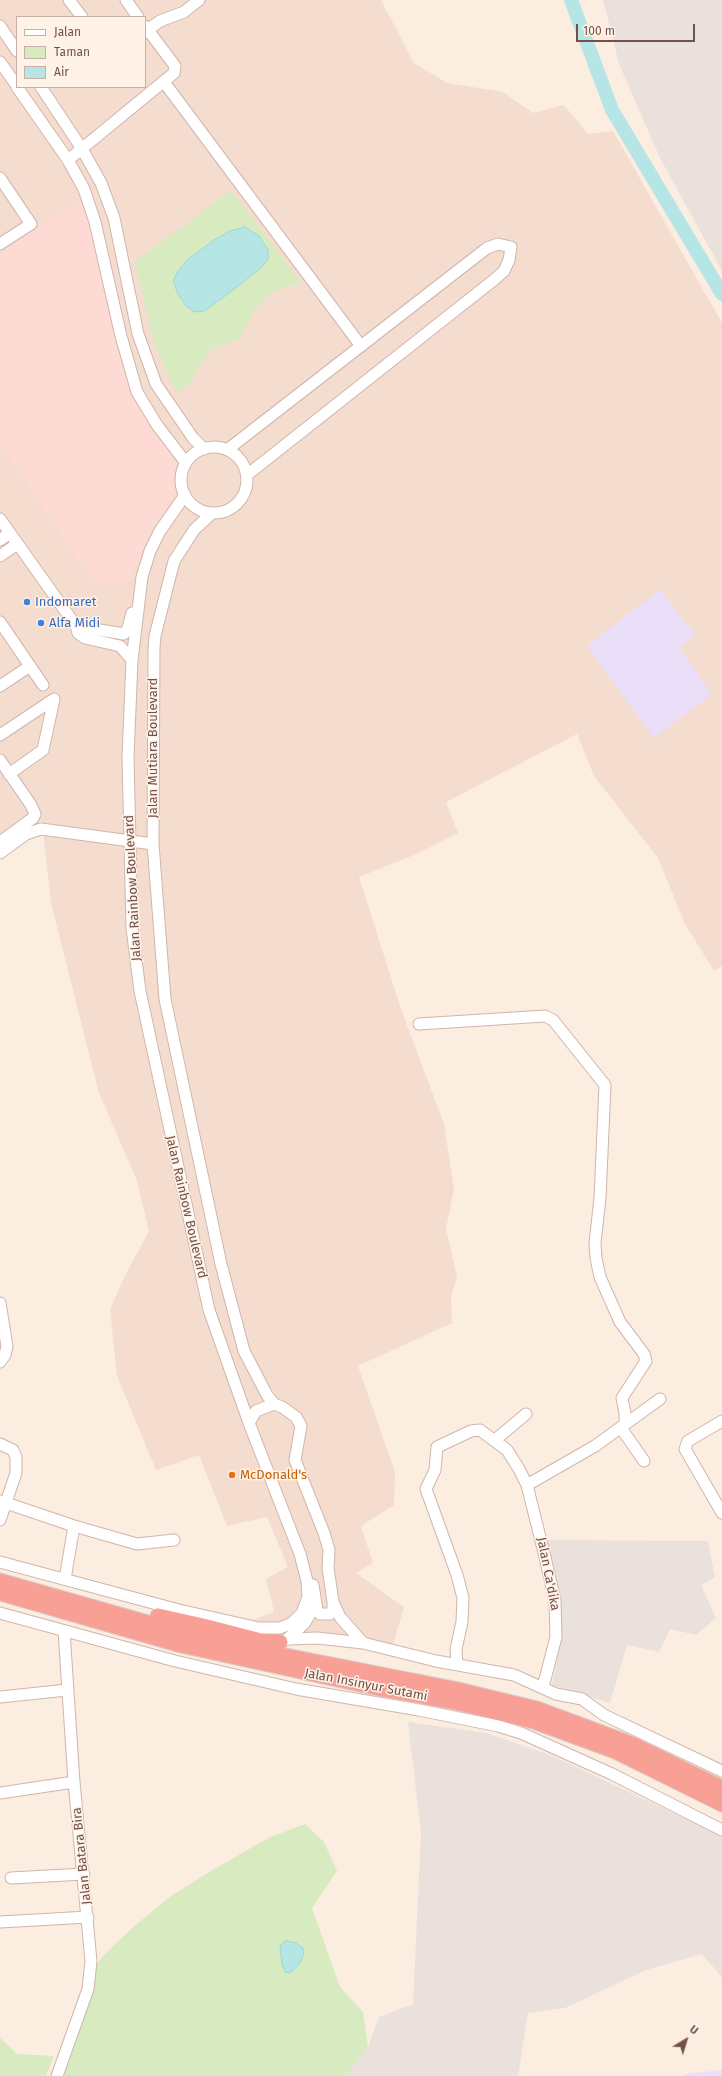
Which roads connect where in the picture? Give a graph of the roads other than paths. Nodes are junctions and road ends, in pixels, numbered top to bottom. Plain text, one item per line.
1 (69, 0) edge
2 (126, 0) edge
3 (192, 2) edge
4 (81, 16) edge
5 (137, 16) edge
6 (0, 26) edge
7 (146, 29) edge
8 (16, 50) edge
9 (0, 62) edge
10 (164, 82) junction
11 (16, 86) edge
12 (18, 88) edge
13 (42, 88) edge
14 (82, 149) junction
15 (68, 160) junction
16 (0, 178) edge
17 (0, 244) edge
18 (361, 346) junction
19 (204, 448) junction
20 (227, 450) junction
21 (186, 463) junction
22 (247, 475) junction
23 (185, 496) junction
24 (212, 513) junction
25 (0, 519) edge
26 (10, 533) junction
27 (0, 540) edge
28 (17, 544) junction
29 (0, 556) edge
30 (142, 577) junction
31 (0, 622) edge
32 (76, 626) junction
33 (132, 660) junction
34 (30, 666) junction
35 (43, 685) dead end
36 (0, 686) edge
37 (0, 735) edge
38 (0, 760) edge
39 (9, 774) junction
40 (1, 838) edge
41 (131, 842) junction
42 (153, 844) junction
43 (0, 853) edge
44 (165, 999) joint
45 (419, 1024) dead end
46 (0, 1303) edge
47 (0, 1362) edge
48 (660, 1398) dead end
49 (274, 1404) junction
50 (526, 1414) dead end
51 (722, 1421) edge
52 (249, 1423) junction
53 (623, 1426) junction
54 (495, 1440) junction
55 (0, 1444) edge
56 (644, 1461) dead end
57 (527, 1485) junction
58 (3, 1502) edge
59 (722, 1513) edge
60 (0, 1520) edge
61 (74, 1526) junction
62 (174, 1540) dead end
63 (300, 1554) junction
64 (0, 1562) edge
65 (0, 1574) edge
66 (65, 1579) junction
67 (0, 1581) edge
68 (0, 1593) edge
69 (333, 1602) junction
70 (316, 1604) junction
71 (0, 1613) edge
72 (64, 1631) junction
73 (284, 1640) junction
74 (363, 1643) junction
75 (457, 1664) junction
76 (543, 1687) junction
77 (67, 1690) junction
78 (0, 1697) edge
79 (722, 1771) edge
80 (74, 1782) junction
81 (722, 1788) edge
82 (0, 1792) edge
83 (722, 1804) edge
84 (721, 1826) edge
85 (84, 1874) junction
86 (11, 1878) dead end
87 (88, 1917) junction
88 (0, 1922) edge
89 (58, 2076) edge

1 - 4 street
2 - 5 street
3 - 7 street
6 - 8 street
7 - 10 street
9 - 11 street
10 - 14 street
10 - 18 street
12 - 15 street
13 - 14 street
14 - 15 street
14 - 19 street
15 - 21 street
16 - 17 street
18 - 20 street
18 - 22 street
19 - 20 street
19 - 21 street
20 - 22 street
21 - 23 street
22 - 24 street
23 - 24 street
23 - 30 street, Jalan Rainbow Boulevard
24 - 42 street, Jalan Mutiara Boulevard
25 - 26 street
26 - 27 street
26 - 28 street
28 - 29 street
28 - 32 street
30 - 32 street
30 - 33 street, Jalan Rainbow Boulevard
31 - 34 street
32 - 33 street
33 - 41 street, Jalan Rainbow Boulevard
34 - 35 street
34 - 36 street
37 - 39 street
38 - 39 street
39 - 40 street
41 - 42 street
41 - 43 street
41 - 52 street, Jalan Rainbow Boulevard
42 - 44 street, Jalan Mutiara Boulevard
44 - 49 street, Jalan Rainbow Boulevard
45 - 53 street
46 - 47 street
48 - 53 street
49 - 52 street
49 - 69 street
50 - 54 street
51 - 59 street
52 - 63 street
53 - 56 street
53 - 57 street
54 - 57 street, Jalan Ca'dika
54 - 75 street, Jalan Ca'dika
55 - 58 street
57 - 76 street, Jalan Ca'dika
58 - 60 street
58 - 61 street
61 - 62 street
61 - 66 street
63 - 66 street
63 - 70 street
64 - 66 street
65 - 73 highway
67 - 81 highway, Jalan Insinyur Sutami
68 - 83 highway, Jalan Insinyur Sutami
69 - 70 street
69 - 74 street
70 - 73 street
71 - 72 street
72 - 77 street, Jalan Batara Bira
72 - 84 street
73 - 74 street
74 - 75 street
75 - 76 street
76 - 79 street
77 - 78 street
77 - 80 street, Jalan Batara Bira
80 - 82 street
80 - 85 street, Jalan Batara Bira
85 - 86 street
85 - 87 street, Jalan Batara Bira
87 - 88 street
87 - 89 street, Jalan Batara Bira

